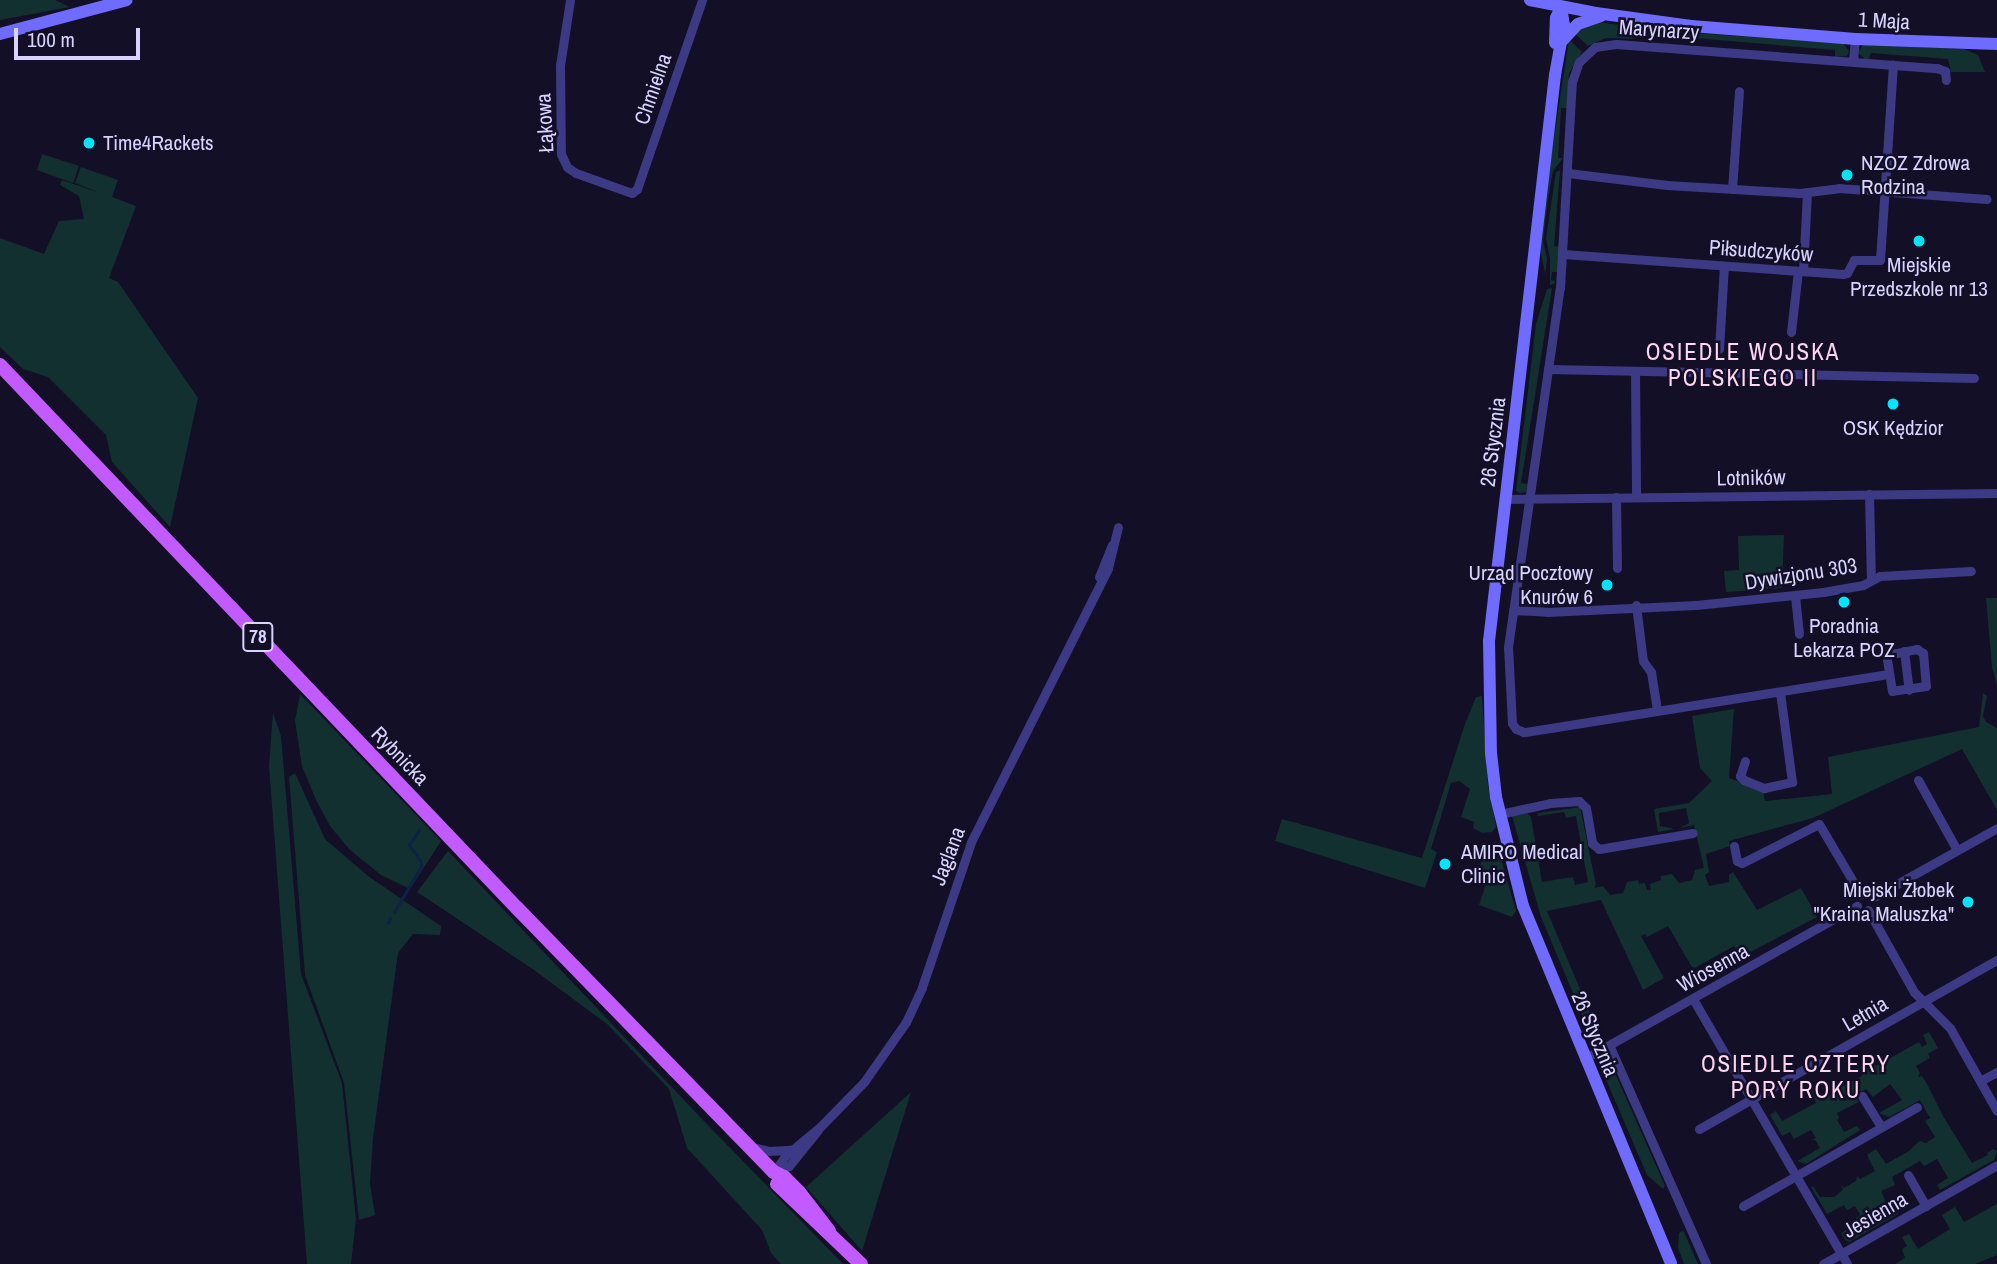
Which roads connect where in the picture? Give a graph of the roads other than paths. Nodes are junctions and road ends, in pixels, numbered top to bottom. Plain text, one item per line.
1 (127, 0) edge
2 (570, 0) edge
3 (702, 0) edge
4 (1524, 0) edge
5 (1530, 0) edge
6 (1561, 6) junction
7 (1615, 16) junction
8 (1555, 26) junction
9 (0, 28) edge
10 (19, 29) junction
11 (0, 34) edge
12 (1855, 39) junction
13 (1562, 41) junction
14 (1997, 44) edge
15 (1853, 61) junction
16 (1894, 64) junction
17 (1555, 75) junction
18 (1946, 79) dead end
19 (1739, 91) dead end
20 (1569, 173) junction
21 (637, 189) joint
22 (1732, 189) junction
23 (1807, 192) junction
24 (1884, 192) junction
25 (1987, 199) dead end
26 (1563, 254) junction
27 (1724, 266) junction
28 (1800, 271) junction
29 (1791, 332) dead end
30 (1719, 349) dead end
31 (0, 365) edge
32 (1548, 369) junction
33 (1635, 371) junction
34 (1974, 378) dead end
35 (1997, 493) edge
36 (1869, 494) junction
37 (1616, 496) junction
38 (1636, 496) junction
39 (1529, 498) junction
40 (1506, 499) junction
41 (1118, 527) dead end
42 (1617, 568) dead end
43 (1971, 571) dead end
44 (1871, 580) junction
45 (1795, 596) junction
46 (1636, 605) junction
47 (1513, 610) junction
48 (1799, 634) dead end
49 (1903, 651) junction
50 (1888, 674) junction
51 (1909, 690) junction
52 (1780, 692) junction
53 (1657, 711) junction
54 (1745, 761) dead end
55 (1918, 780) dead end
56 (1500, 814) junction
57 (1997, 828) edge
58 (1693, 832) dead end
59 (1734, 846) dead end
60 (1957, 850) junction
61 (1861, 895) junction
62 (1872, 898) junction
63 (1857, 906) junction
64 (1868, 910) junction
65 (1997, 960) edge
66 (1693, 999) junction
67 (1923, 1001) junction
68 (1610, 1047) junction
69 (1584, 1059) junction
70 (1997, 1072) edge
71 (1980, 1082) junction
72 (1863, 1096) dead end
73 (1752, 1098) junction
74 (1917, 1107) dead end
75 (1997, 1111) edge
76 (821, 1126) junction
77 (1881, 1128) junction
78 (1699, 1129) dead end
79 (747, 1145) junction
80 (792, 1150) junction
81 (796, 1159) junction
82 (1997, 1165) edge
83 (774, 1172) junction
84 (1908, 1175) dead end
85 (1795, 1176) junction
86 (799, 1192) junction
87 (1743, 1206) dead end
88 (1926, 1206) junction
89 (829, 1231) junction
90 (1841, 1254) junction
91 (860, 1264) edge
92 (1671, 1264) edge
93 (1706, 1264) edge
94 (1823, 1264) edge
95 (1847, 1264) edge

1 - 10 street
2 - 21 street, Łąkowa
3 - 21 street, Chmielna
4 - 8 street
5 - 6 street, 1 Maja
6 - 7 street, 1 Maja
6 - 8 street, 26 Stycznia
6 - 13 street, 26 Stycznia
7 - 12 street, 1 Maja
7 - 13 street
8 - 17 street, 26 Stycznia
9 - 10 street
10 - 11 street
12 - 14 street, 1 Maja
12 - 15 street
13 - 17 street, 26 Stycznia
15 - 16 street, Marynarzy
15 - 20 street, Marynarzy
16 - 18 street, Marynarzy
16 - 24 street, Piłsudczyków
17 - 40 street, 26 Stycznia
19 - 22 street
20 - 22 street
20 - 26 street, Marynarzy
22 - 23 street
23 - 24 street
23 - 28 street
24 - 25 street
24 - 28 street, Piłsudczyków
26 - 27 street, Piłsudczyków
26 - 32 street, Marynarzy
27 - 28 street, Piłsudczyków
27 - 30 street
28 - 29 street
31 - 79 main road, Rybnicka / 78
32 - 33 street
32 - 39 street, Marynarzy
33 - 34 street
33 - 38 street
35 - 36 street, Lotników
36 - 38 street, Lotników
36 - 44 street
37 - 38 street, Lotników
37 - 39 street, Lotników
37 - 42 street
39 - 40 street, Lotników
39 - 47 street, Marynarzy
40 - 56 street, 26 Stycznia
41 - 76 street, Jaglana
43 - 44 street, Dywizjonu 303
44 - 45 street, Dywizjonu 303
45 - 46 street, Dywizjonu 303
45 - 48 street
46 - 47 street, Dywizjonu 303
46 - 53 street
47 - 53 street, Marynarzy
49 - 50 street
49 - 51 street
49 - 51 street
50 - 51 street
50 - 52 street
52 - 53 street
52 - 54 street
55 - 60 street
56 - 58 street
56 - 69 street, 26 Stycznia
57 - 60 street
59 - 61 street
60 - 62 street
61 - 62 street
61 - 63 street
62 - 64 street
63 - 64 street
63 - 66 street, Wiosenna
64 - 67 street
65 - 67 street, Letnia
66 - 68 street, Wiosenna
66 - 73 street
67 - 71 street
67 - 73 street, Letnia
68 - 69 street, Wiosenna
68 - 93 street, 26 Stycznia
69 - 92 street, 26 Stycznia
70 - 71 street
71 - 75 street
72 - 77 street
73 - 78 street, Letnia
73 - 85 street
74 - 77 street
76 - 80 street, Jaglana
76 - 81 street, Jaglana
77 - 85 street
79 - 80 street
79 - 83 main road, Rybnicka / 78
80 - 83 street, Jaglana
81 - 83 street, Jaglana
81 - 86 street
82 - 88 street, Jesienna
83 - 86 main road, Rybnicka / 78
83 - 89 main road, Rybnicka / 78
84 - 88 street, Jesienna
85 - 87 street
85 - 90 street
86 - 89 main road, Rybnicka / 78
88 - 90 street, Jesienna
89 - 91 main road, Rybnicka / 78
90 - 94 street, Jesienna
90 - 95 street

